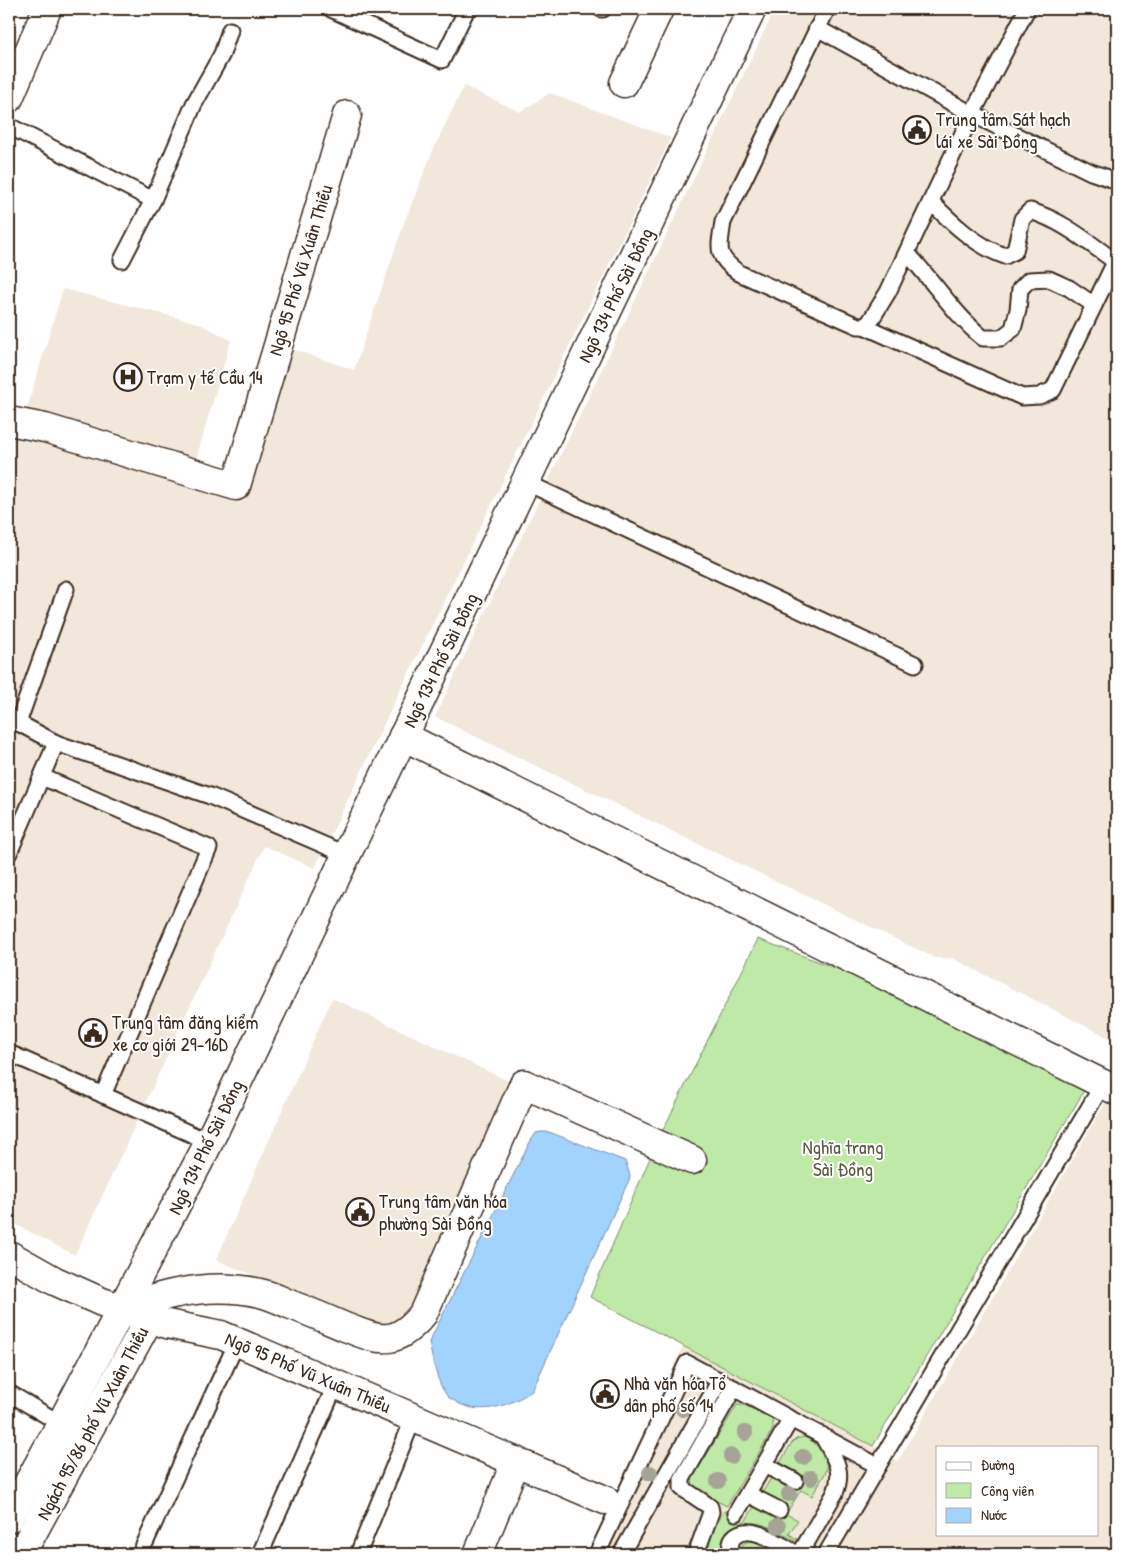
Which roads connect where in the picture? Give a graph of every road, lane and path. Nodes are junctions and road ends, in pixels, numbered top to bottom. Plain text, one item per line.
1 (47, 9) edge
2 (332, 9) edge
3 (467, 9) edge
4 (659, 9) edge
5 (752, 9) edge
6 (826, 9) edge
7 (1027, 9) edge
8 (348, 12) edge
9 (817, 28) junction
10 (230, 30) dead end
11 (624, 83) dead end
12 (11, 88) edge
13 (972, 114) junction
14 (347, 115) dead end
15 (9, 126) edge
16 (1117, 181) edge
17 (153, 200) junction
18 (931, 202) junction
19 (907, 253) junction
20 (122, 260) dead end
21 (1116, 260) edge
22 (1094, 305) junction
23 (864, 326) junction
24 (9, 421) edge
25 (525, 482) junction
26 (66, 588) dead end
27 (915, 664) dead end
28 (14, 720) edge
29 (403, 736) junction
30 (56, 743) junction
31 (42, 776) junction
32 (9, 853) edge
33 (347, 855) junction
34 (9, 1053) edge
35 (1110, 1088) edge
36 (103, 1095) junction
37 (209, 1142) junction
38 (692, 1160) dead end
39 (9, 1255) edge
40 (122, 1310) junction
41 (149, 1319) junction
42 (237, 1342) junction
43 (720, 1380) junction
44 (336, 1384) junction
45 (734, 1388) junction
46 (9, 1393) edge
47 (414, 1418) junction
48 (792, 1419) junction
49 (62, 1424) junction
50 (822, 1435) junction
51 (516, 1461) junction
52 (765, 1465) junction
53 (878, 1466) junction
54 (796, 1481) dead end
55 (748, 1494) junction
56 (605, 1500) dead end
57 (779, 1510) dead end
58 (736, 1513) dead end
59 (9, 1518) edge
60 (9, 1548) edge
61 (21, 1554) edge
62 (140, 1554) edge
63 (260, 1554) edge
64 (358, 1554) edge
65 (478, 1554) edge
66 (597, 1554) edge
67 (621, 1554) edge
68 (696, 1554) edge
69 (731, 1554) edge
70 (798, 1554) edge
71 (826, 1554) edge

1 - 12 street
2 - 8 lane
3 - 8 lane
4 - 11 street
5 - 25 street, Ngõ 134 Phố Sài Đồng
6 - 9 lane
7 - 13 lane
9 - 13 lane
9 - 23 lane
10 - 17 lane
13 - 16 lane
13 - 18 lane
14 - 24 street, Ngõ 95 Phố Vũ Xuân Thiều
15 - 17 lane
17 - 20 lane
18 - 19 lane
18 - 21 lane
19 - 22 lane
19 - 23 lane
21 - 22 lane
22 - 23 lane
25 - 27 lane
25 - 29 street, Ngõ 134 Phố Sài Đồng
26 - 28 lane
28 - 30 lane
29 - 33 street, Ngõ 134 Phố Sài Đồng
29 - 35 street
30 - 31 lane
30 - 33 lane
31 - 32 lane
31 - 36 lane
33 - 37 street, Ngõ 134 Phố Sài Đồng
34 - 36 lane
35 - 53 lane
36 - 37 lane
37 - 40 street, Ngõ 134 Phố Sài Đồng
38 - 40 street
39 - 40 street, Ngõ 95 Phố Vũ Xuân Thiều
40 - 41 street, Ngõ 95 Phố Vũ Xuân Thiều
40 - 49 street, Ngách 95/86 phố Vũ Xuân Thiều
41 - 42 street, Ngõ 95 Phố Vũ Xuân Thiều
41 - 61 street, Ngách 95/86 phố Vũ Xuân Thiều
42 - 44 street, Ngõ 95 Phố Vũ Xuân Thiều
42 - 62 lane
43 - 45 lane
43 - 66 lane
43 - 67 lane
44 - 47 street, Ngõ 95 Phố Vũ Xuân Thiều
44 - 63 lane
45 - 48 lane
45 - 68 lane
46 - 49 lane
47 - 51 street, Ngõ 95 Phố Vũ Xuân Thiều
47 - 64 lane
48 - 50 lane
48 - 52 lane
49 - 59 street, Ngách 95/86 phố Vũ Xuân Thiều
50 - 53 lane
50 - 70 lane
51 - 56 street, Ngõ 95 Phố Vũ Xuân Thiều
51 - 65 street
52 - 54 lane
52 - 55 lane
53 - 71 lane
55 - 57 lane
55 - 58 lane
60 - 61 street, Ngách 95/86 phố Vũ Xuân Thiều
69 - 70 lane

